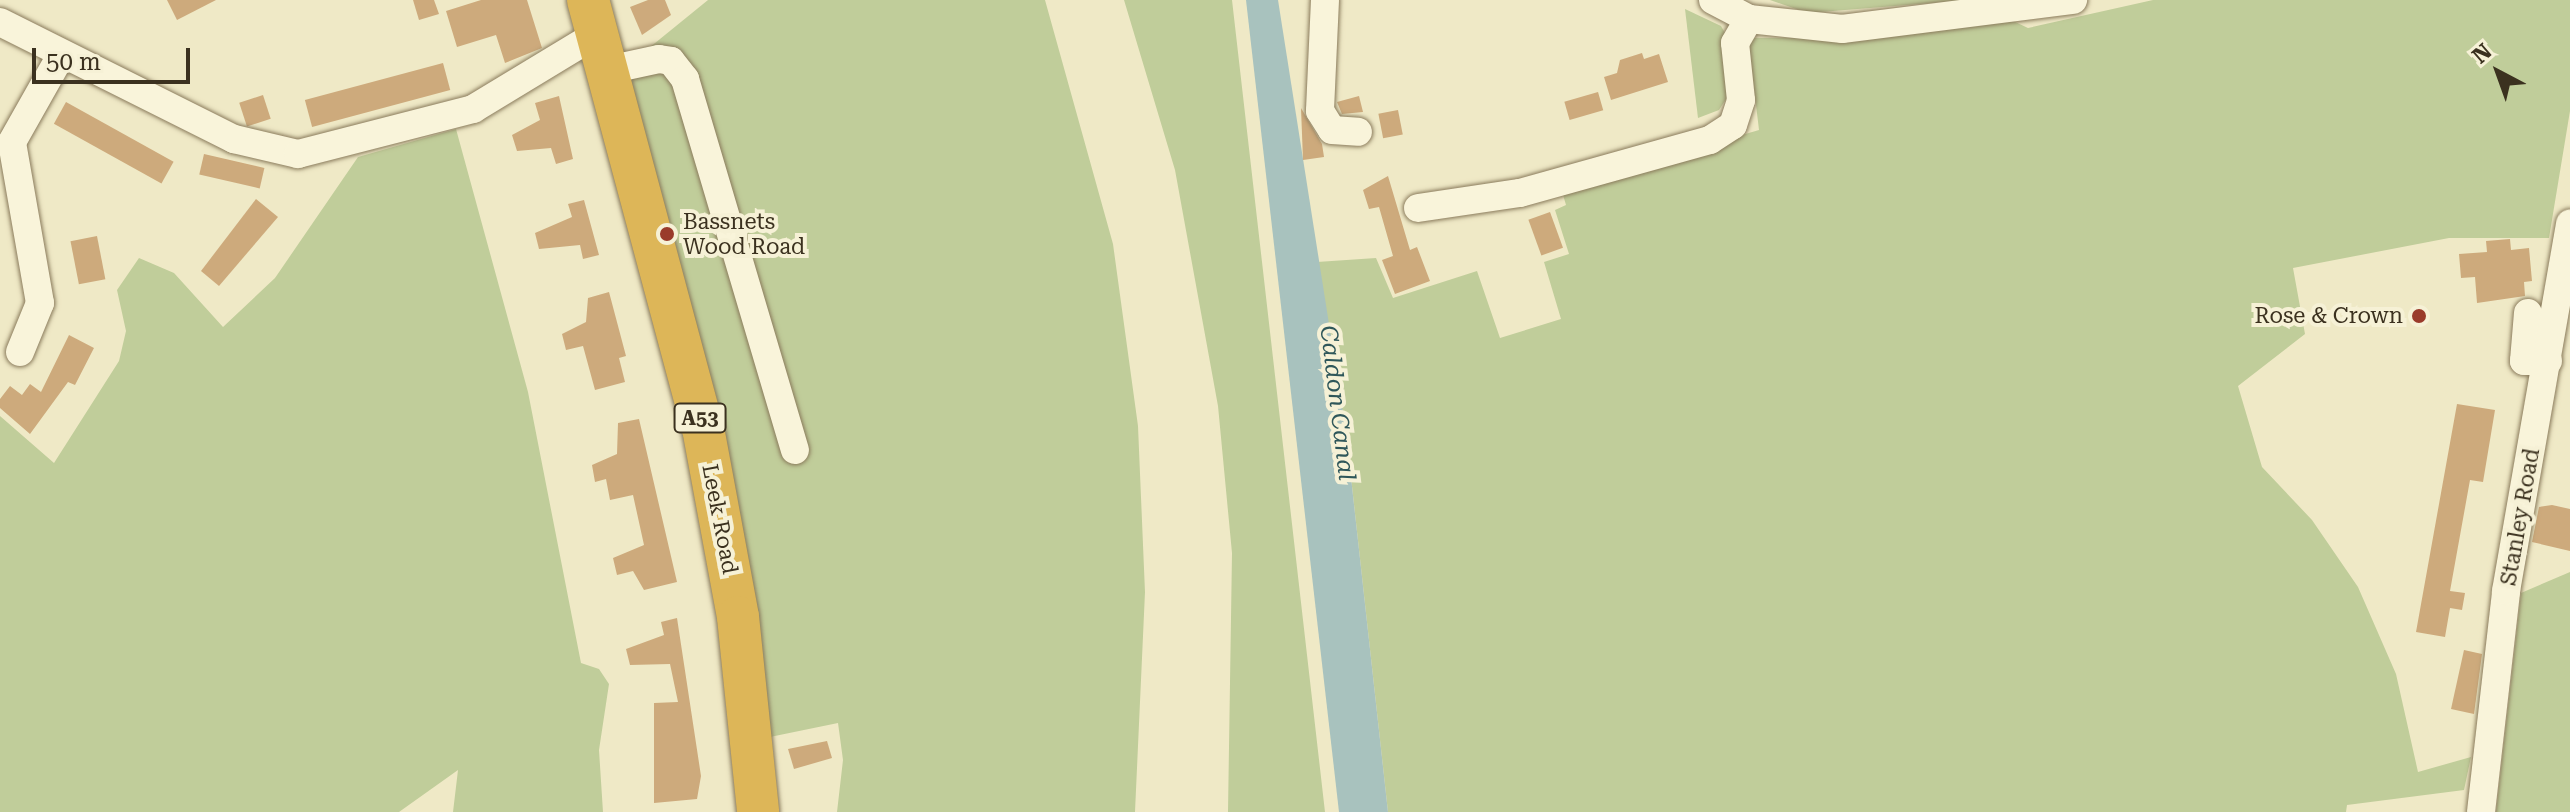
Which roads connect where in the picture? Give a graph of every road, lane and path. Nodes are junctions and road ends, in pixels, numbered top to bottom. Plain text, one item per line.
1 (1325, 0) edge
2 (1713, 0) edge
3 (2073, 0) edge
4 (1749, 19) junction
5 (0, 22) edge
6 (598, 35) edge
7 (60, 57) junction
8 (1358, 132) dead end
9 (1418, 208) dead end
10 (2569, 239) edge
11 (2528, 313) dead end
12 (20, 352) dead end
13 (2548, 361) junction
14 (795, 450) dead end
15 (758, 812) edge
16 (2481, 812) edge

1 - 8 street
2 - 4 street
3 - 4 street
4 - 9 street
5 - 7 street
6 - 7 street
6 - 14 street
6 - 15 highway, Leek Road / A53
7 - 12 street
10 - 13 street, Stanley Road
11 - 13 street
13 - 16 street, Stanley Road

